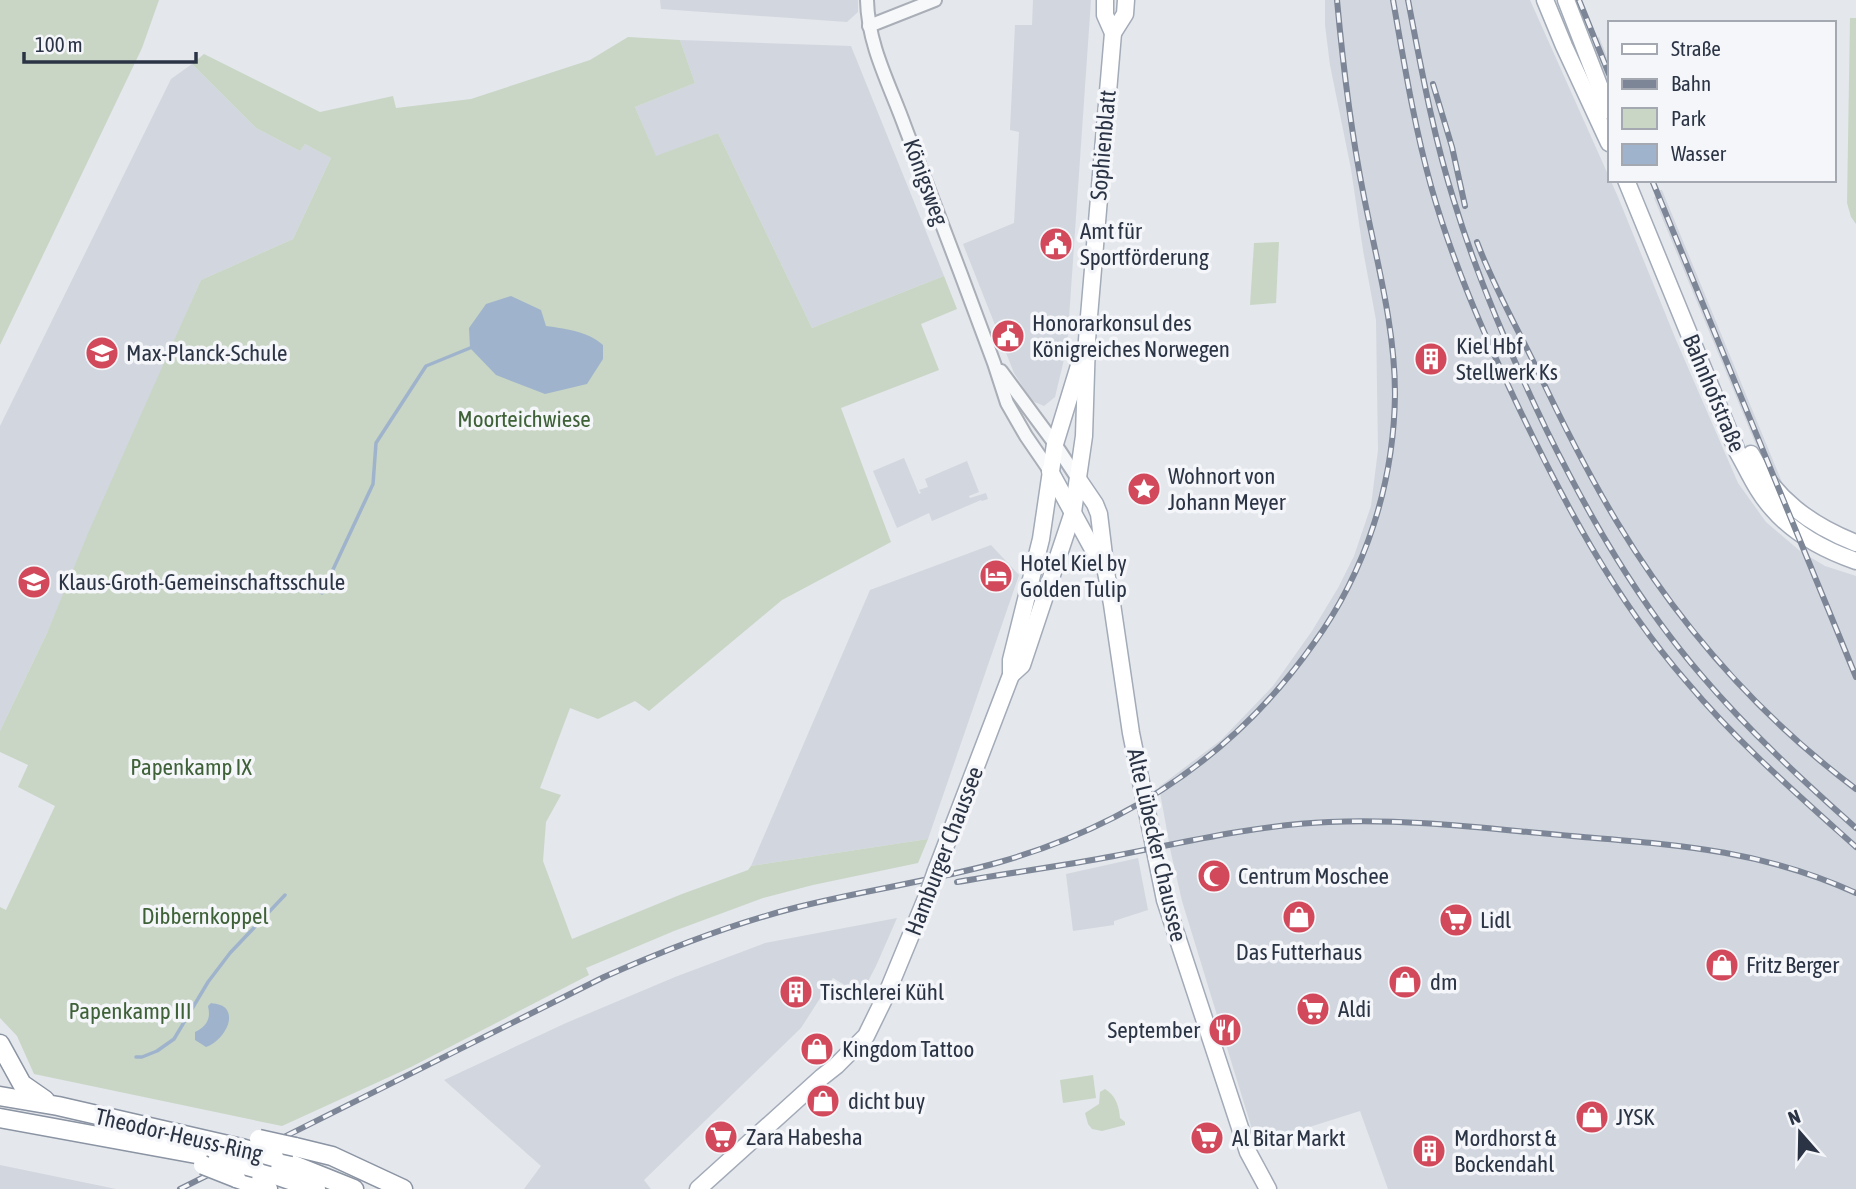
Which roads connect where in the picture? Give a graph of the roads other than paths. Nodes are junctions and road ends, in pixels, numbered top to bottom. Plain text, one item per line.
1 (867, 0) edge
2 (935, 0) edge
3 (1105, 0) edge
4 (1126, 0) edge
5 (1545, 0) edge
6 (1566, 0) edge
7 (869, 26) junction
8 (1113, 33) junction
9 (1608, 108) edge
10 (1608, 141) edge
11 (1627, 182) edge
12 (1638, 182) edge
13 (1087, 340) junction
14 (994, 363) junction
15 (1055, 444) junction
16 (1050, 471) junction
17 (1078, 479) junction
18 (1073, 512) junction
19 (1856, 543) edge
20 (1856, 561) edge
21 (1106, 572) junction
22 (1011, 676) junction
23 (0, 1044) edge
24 (0, 1096) edge
25 (58, 1106) junction
26 (0, 1118) edge
27 (173, 1132) junction
28 (211, 1161) junction
29 (268, 1189) edge
30 (316, 1189) edge
31 (354, 1189) edge
32 (403, 1189) edge
33 (698, 1189) edge
34 (1268, 1189) edge

1 - 7 street, Königsweg
2 - 7 street
3 - 8 main road, Sophienblatt
4 - 8 main road, Sophienblatt
5 - 10 main road
6 - 9 main road
7 - 14 street, Königsweg
8 - 13 main road, Sophienblatt
11 - 20 main road, Bahnhofstraße
12 - 19 main road, Bahnhofstraße
13 - 15 main road, Sophienblatt
13 - 17 main road, Sophienblatt
14 - 15 street, Königsweg
14 - 16 street, Königsweg
15 - 16 main road, Sophienblatt
15 - 17 street, Königsweg
16 - 18 main road, Alte Lübecker Chaussee
16 - 22 main road, Hamburger Chaussee
17 - 18 main road, Sophienblatt
17 - 21 main road, Alte Lübecker Chaussee
18 - 21 main road, Alte Lübecker Chaussee
18 - 22 main road, Hamburger Chaussee
21 - 34 main road, Alte Lübecker Chaussee
22 - 33 main road, Hamburger Chaussee, bridge
23 - 25 highway
24 - 25 highway, Theodor-Heuss-Ring
25 - 27 highway, Theodor-Heuss-Ring
26 - 28 highway, Theodor-Heuss-Ring
27 - 31 highway, Theodor-Heuss-Ring, bridge
27 - 32 highway, bridge
28 - 29 highway, bridge
28 - 30 highway, Theodor-Heuss-Ring, bridge

